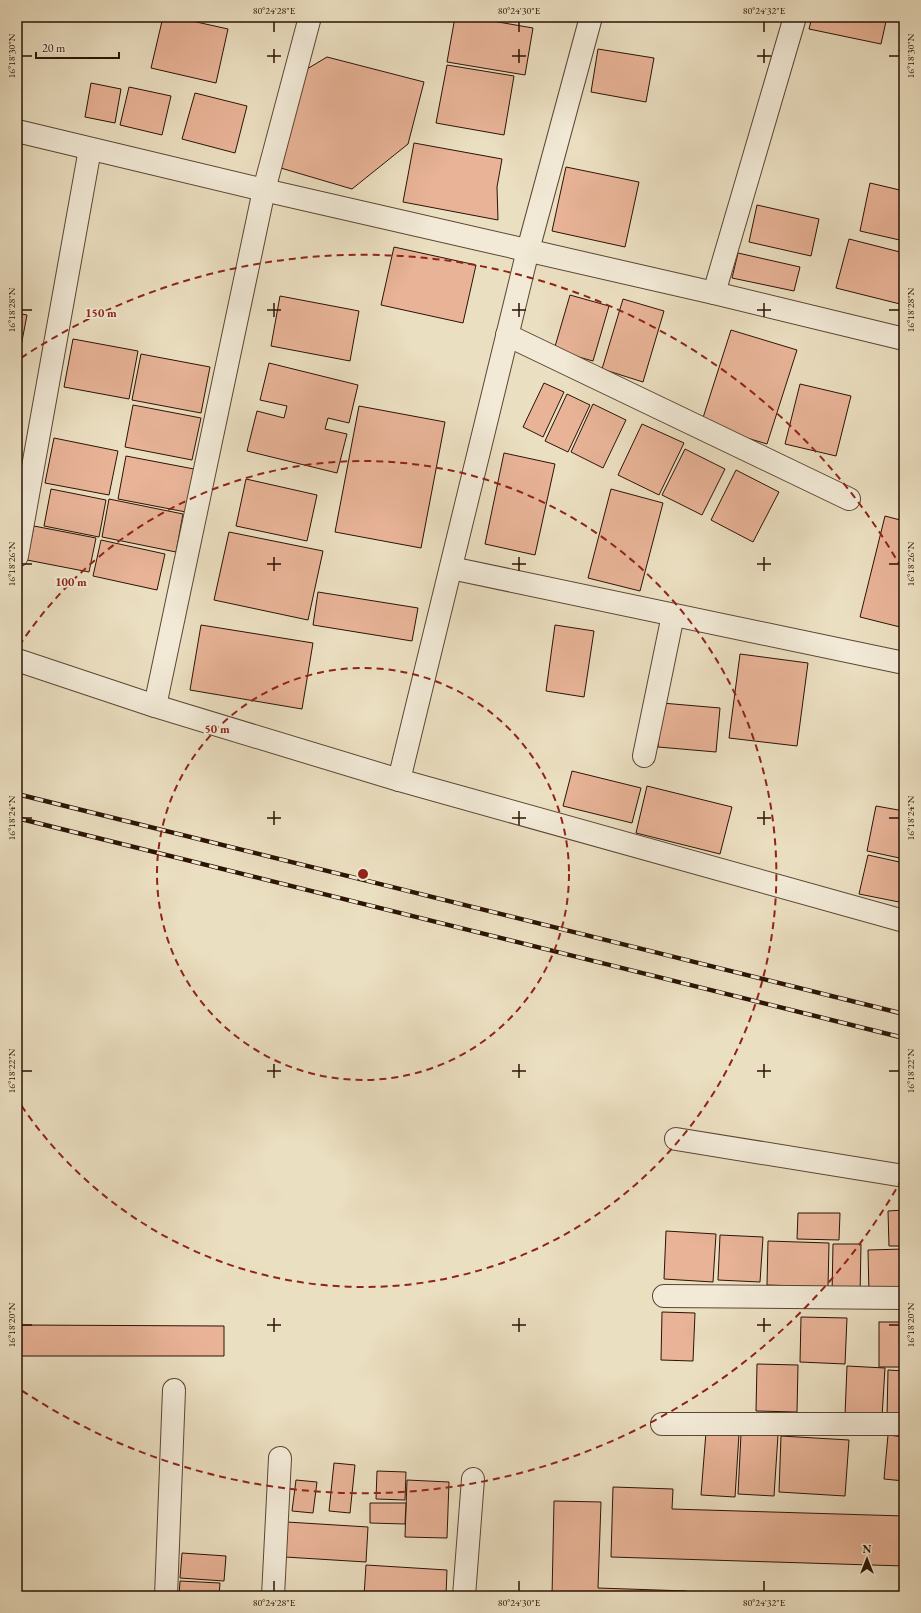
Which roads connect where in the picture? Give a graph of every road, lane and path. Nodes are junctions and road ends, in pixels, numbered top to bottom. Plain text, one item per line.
1 (310, 17) edge
2 (591, 17) edge
3 (795, 17) edge
4 (17, 131) edge
5 (90, 149) junction
6 (264, 190) junction
7 (528, 250) junction
8 (714, 293) junction
9 (507, 335) junction
10 (904, 339) edge
11 (849, 499) dead end
12 (17, 556) edge
13 (451, 568) junction
14 (673, 615) junction
15 (17, 660) edge
16 (904, 663) edge
17 (155, 706) junction
18 (644, 756) dead end
19 (399, 780) junction
20 (904, 921) edge
21 (676, 1138) dead end
22 (904, 1176) edge
23 (664, 1296) dead end
24 (904, 1298) edge
25 (174, 1390) dead end
26 (662, 1424) dead end
27 (904, 1424) edge
28 (280, 1458) dead end
29 (473, 1479) dead end
30 (166, 1596) edge
31 (273, 1596) edge
32 (464, 1596) edge

1 - 6 street
2 - 7 street
3 - 8 street
4 - 5 street
5 - 6 street
5 - 12 street
6 - 7 street
6 - 17 street
7 - 8 street
7 - 9 street
8 - 10 street
9 - 11 street
9 - 13 street
13 - 14 street
13 - 19 street
14 - 16 street
14 - 18 street
15 - 17 street
17 - 19 street
19 - 20 street
21 - 22 street
23 - 24 street
25 - 30 street
26 - 27 street
28 - 31 street
29 - 32 street

